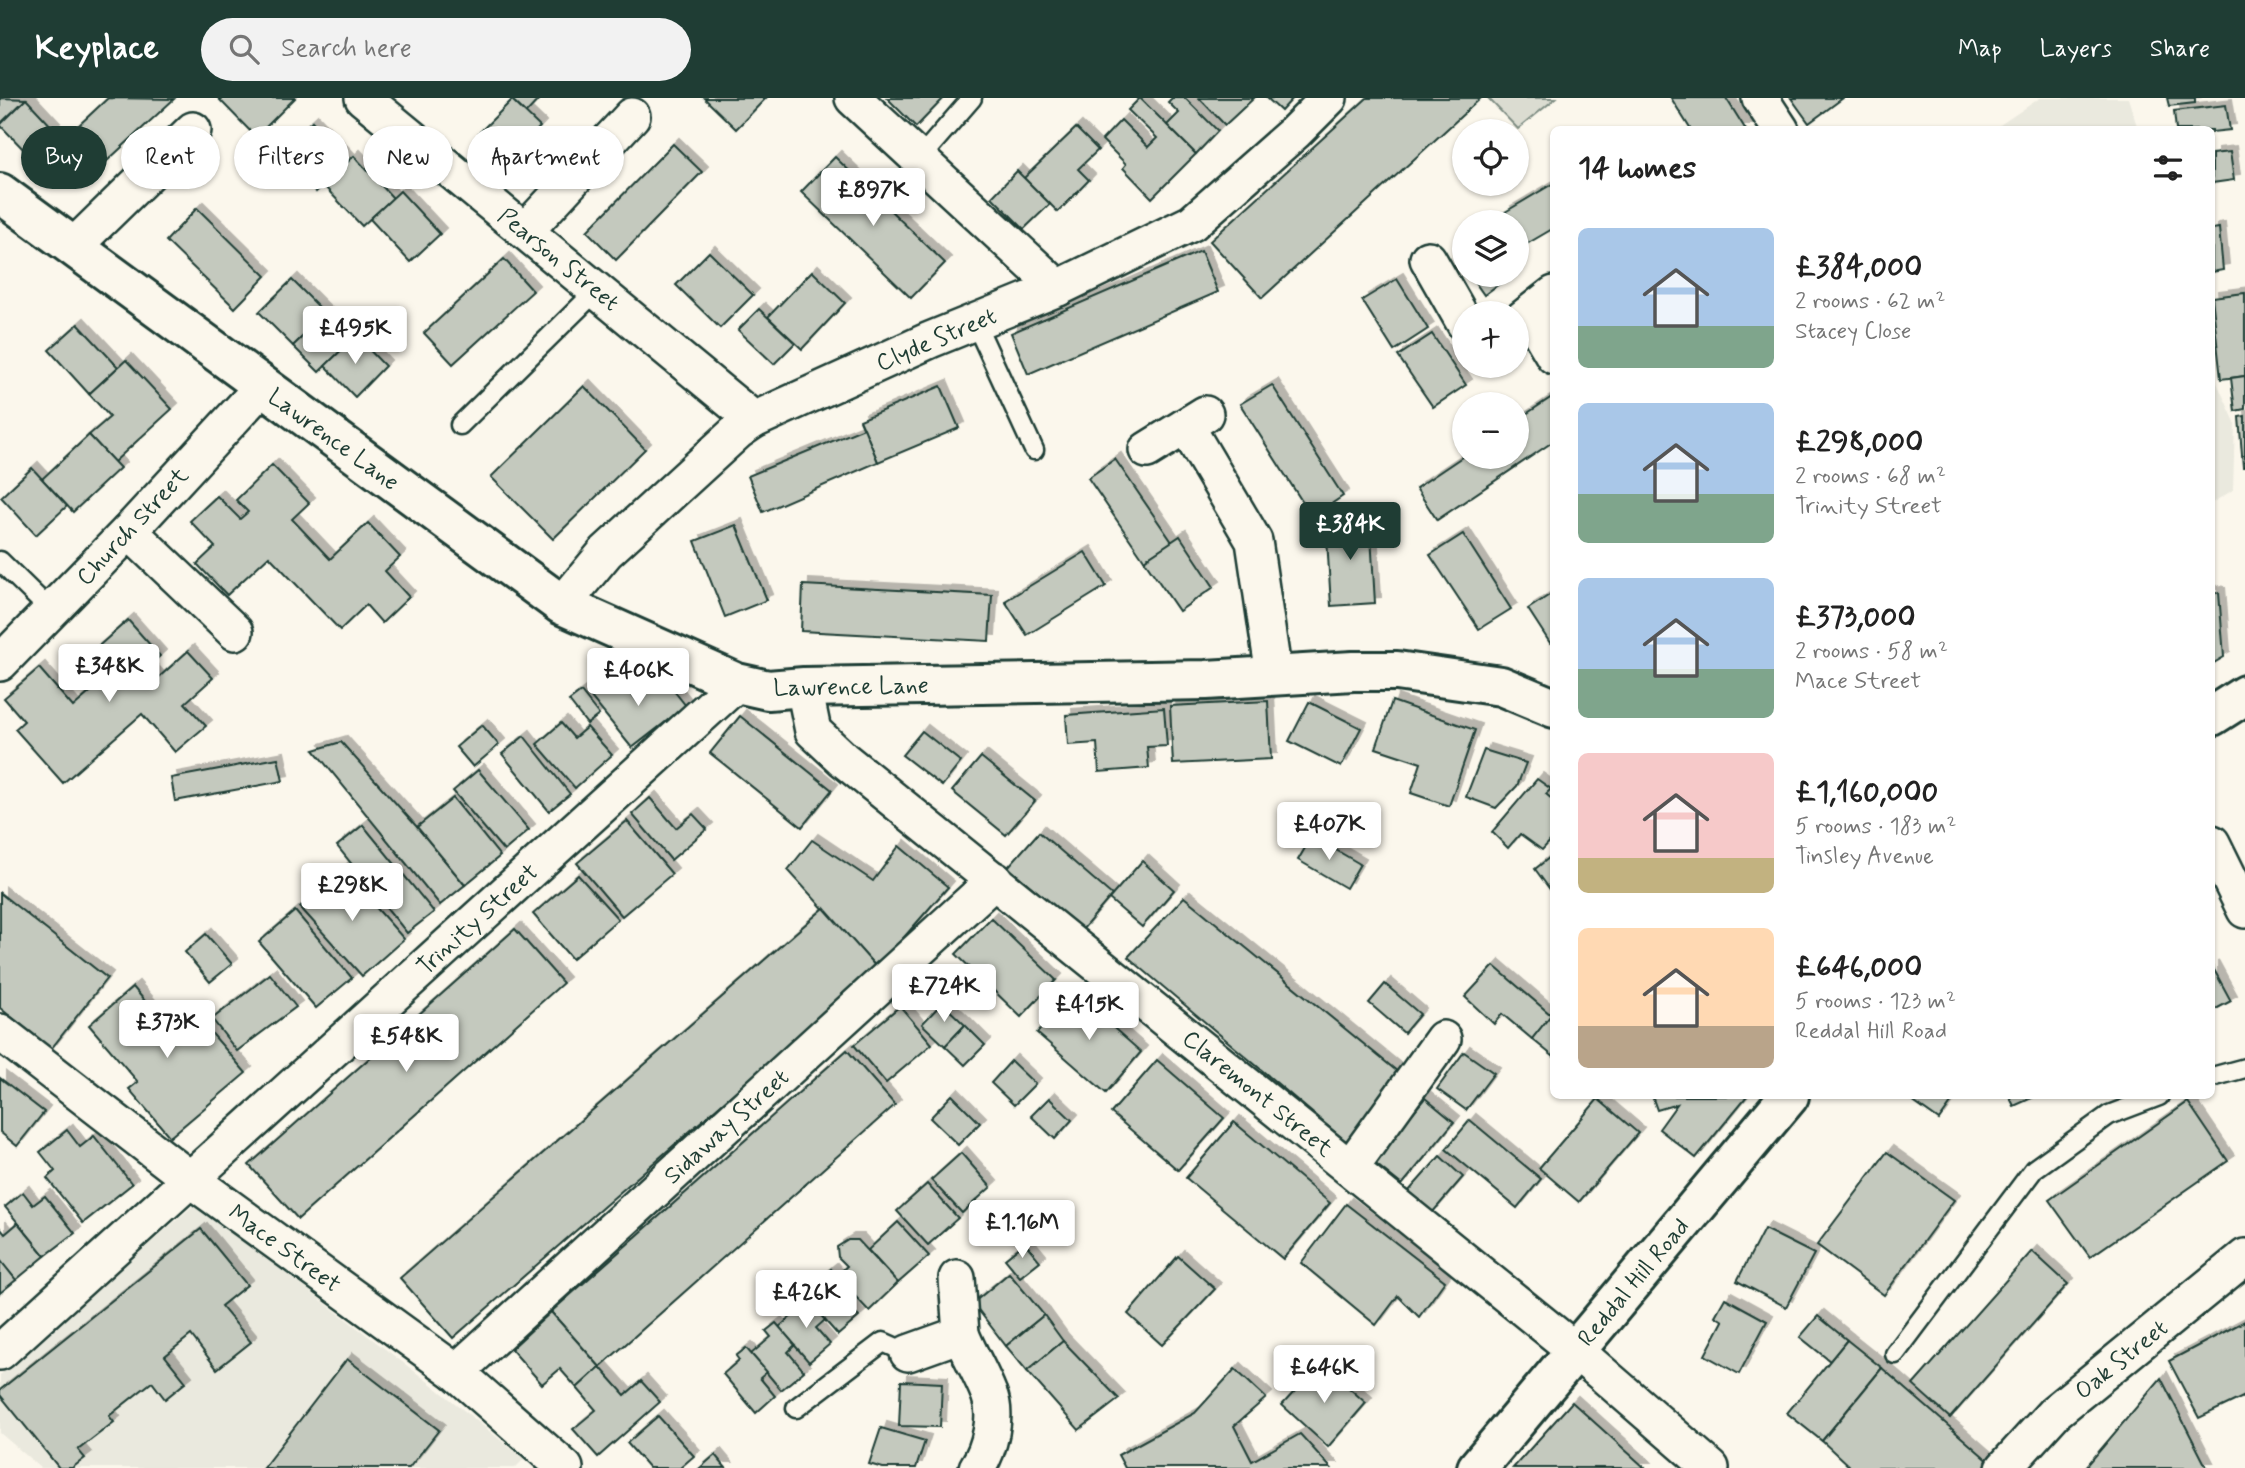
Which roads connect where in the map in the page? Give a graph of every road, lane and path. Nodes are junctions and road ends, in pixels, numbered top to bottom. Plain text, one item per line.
1 (363, 98) edge
2 (853, 98) edge
3 (972, 98) edge
4 (1329, 98) edge
5 (1760, 98) edge
6 (632, 116) dead end
7 (1778, 126) edge
8 (920, 158) junction
9 (133, 189) edge
10 (0, 193) edge
11 (526, 231) junction
12 (73, 247) junction
13 (1428, 259) dead end
14 (1058, 288) junction
15 (597, 290) junction
16 (1452, 301) edge
17 (1533, 311) edge
18 (975, 322) junction
19 (1550, 347) edge
20 (262, 387) junction
21 (754, 420) junction
22 (460, 425) dead end
23 (1034, 450) dead end
24 (1147, 450) dead end
25 (129, 531) junction
26 (0, 561) edge
27 (562, 605) junction
28 (51, 611) junction
29 (235, 632) dead end
30 (0, 663) edge
31 (1274, 676) junction
32 (737, 683) junction
33 (804, 687) junction
34 (2245, 695) edge
35 (1550, 706) edge
36 (2215, 714) edge
37 (2215, 849) edge
38 (995, 880) junction
39 (2245, 910) edge
40 (0, 1032) edge
41 (1443, 1039) dead end
42 (2245, 1068) edge
43 (2215, 1076) edge
44 (1786, 1099) edge
45 (2151, 1099) edge
46 (1350, 1168) junction
47 (190, 1180) junction
48 (2245, 1257) edge
49 (957, 1278) dead end
50 (961, 1334) junction
51 (1576, 1350) junction
52 (0, 1352) edge
53 (908, 1353) joint
54 (1895, 1354) dead end
55 (456, 1371) junction
56 (796, 1408) dead end
57 (565, 1468) edge
58 (977, 1468) edge
59 (1477, 1468) edge
60 (1711, 1468) edge
61 (2004, 1468) edge

1 - 11 street, Pearson Street
2 - 8 street
3 - 8 lane
4 - 14 street, Clyde Street
5 - 7 street
6 - 11 street
8 - 14 street
9 - 12 street
10 - 12 street, Lawrence Lane
11 - 15 street, Pearson Street
12 - 20 street, Lawrence Lane
13 - 16 street
14 - 18 street, Clyde Street
15 - 21 street, Pearson Street
15 - 22 lane
17 - 19 street
18 - 21 street, Clyde Street
18 - 23 lane
20 - 25 street, Church Street
20 - 27 street, Lawrence Lane
21 - 27 street, Clyde Street
24 - 31 street
25 - 28 street, Church Street
25 - 29 street
26 - 28 lane
27 - 32 street, Lawrence Lane
28 - 30 street, Church Street
31 - 33 street, Lawrence Lane
31 - 35 street, Lawrence Lane
32 - 33 street, Lawrence Lane
32 - 47 street, Trinity Street
33 - 38 street, Claremont Street
34 - 36 street
37 - 39 street
38 - 46 street, Claremont Street
38 - 55 street, Sidaway Street
40 - 47 street, Mace Street
41 - 46 street
42 - 43 lane
44 - 51 street, Reddal Hill Road
45 - 54 lane
46 - 51 street, Claremont Street
47 - 52 street, Trinity Street
47 - 55 street, Mace Street
48 - 61 street, Oak Street
49 - 50 street
50 - 53 street
50 - 58 street
51 - 59 street, Reddal Hill Road
51 - 60 street, Claremont Street
53 - 56 lane
55 - 57 street, Mace Street

